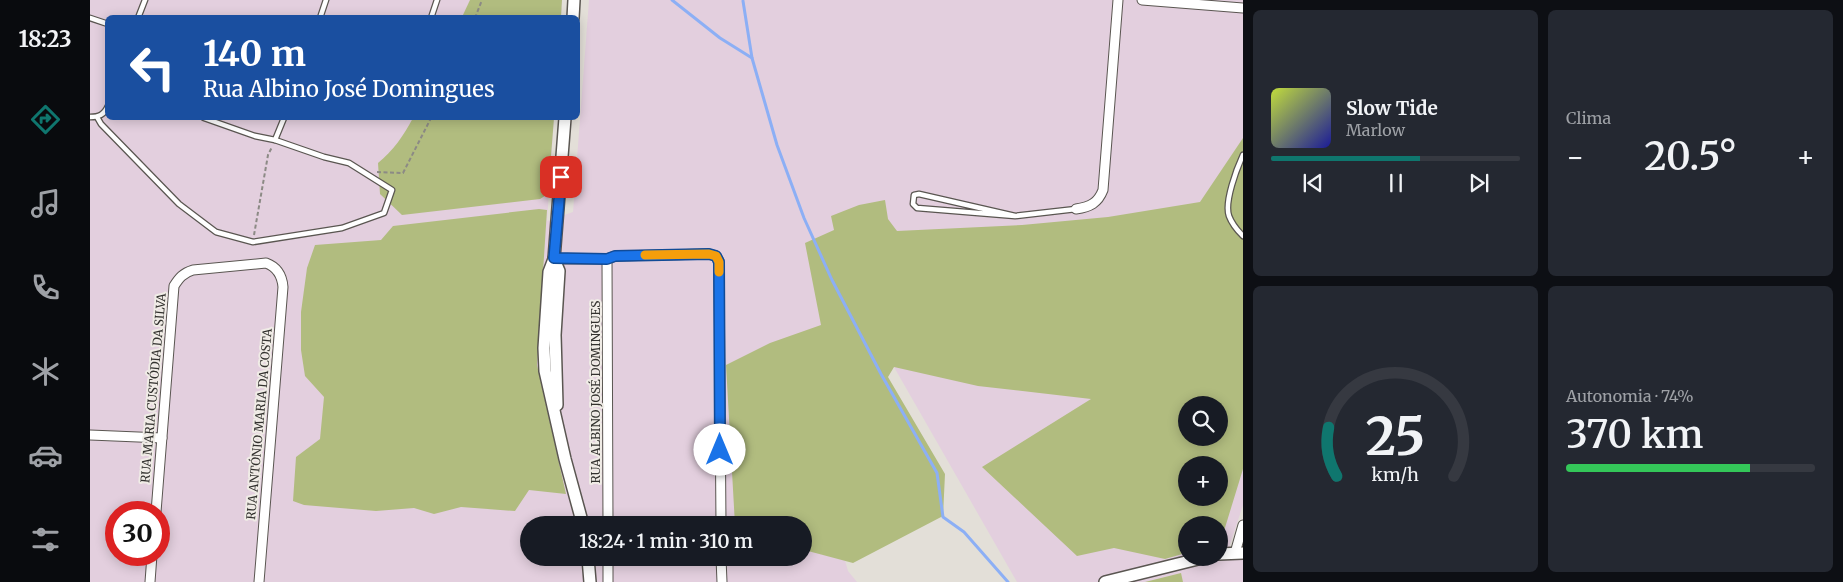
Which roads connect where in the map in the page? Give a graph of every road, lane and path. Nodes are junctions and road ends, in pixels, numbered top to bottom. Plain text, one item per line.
1 (145, 0) edge
2 (326, 0) edge
3 (436, 0) edge
4 (482, 0) edge
5 (574, 0) edge
6 (1118, 0) edge
7 (1142, 0) edge
8 (1243, 8) edge
9 (139, 15) edge
10 (321, 15) edge
11 (432, 15) edge
12 (476, 15) edge
13 (573, 15) edge
14 (90, 18) edge
15 (105, 23) edge
16 (105, 112) edge
17 (90, 117) edge
18 (98, 117) junction
19 (215, 120) edge
20 (283, 120) edge
21 (430, 120) edge
22 (565, 120) edge
23 (275, 140) junction
24 (1243, 154) edge
25 (365, 172) junction
26 (1076, 209) joint
27 (1015, 216) junction
28 (1243, 236) edge
29 (253, 242) junction
30 (554, 258) junction
31 (607, 259) junction
32 (276, 269) joint
33 (90, 434) edge
34 (162, 438) junction
35 (157, 501) edge
36 (581, 516) edge
37 (608, 516) edge
38 (721, 516) edge
39 (1243, 525) edge
40 (1239, 553) edge
41 (1178, 564) edge
42 (151, 566) edge
43 (589, 566) edge
44 (608, 566) edge
45 (722, 566) edge
46 (150, 582) edge
47 (259, 582) edge
48 (590, 582) edge
49 (608, 582) edge
50 (722, 582) edge
51 (1105, 582) edge

1 - 9 lane
2 - 10 lane
3 - 11 lane
4 - 12 path
5 - 13 main road
6 - 26 street
7 - 8 street
14 - 15 lane
16 - 18 lane
17 - 18 lane
18 - 29 lane
19 - 23 lane
20 - 23 lane
21 - 25 path
22 - 30 main road
23 - 25 lane
23 - 29 path
24 - 28 lane
25 - 29 lane
26 - 27 lane
27 - 27 lane
30 - 31 street
30 - 36 main road
31 - 37 street, RUA ALBINO JOSÉ DOMINGUES
31 - 38 street
32 - 34 street, RUA MARIA CUSTÓDIA DA SILVA
32 - 47 street, RUA ANTÓNIO MARIA DA COSTA
33 - 34 street
34 - 35 street, RUA MARIA CUSTÓDIA DA SILVA
39 - 40 street
41 - 51 main road
42 - 46 street
43 - 48 main road
44 - 49 street
45 - 50 street

